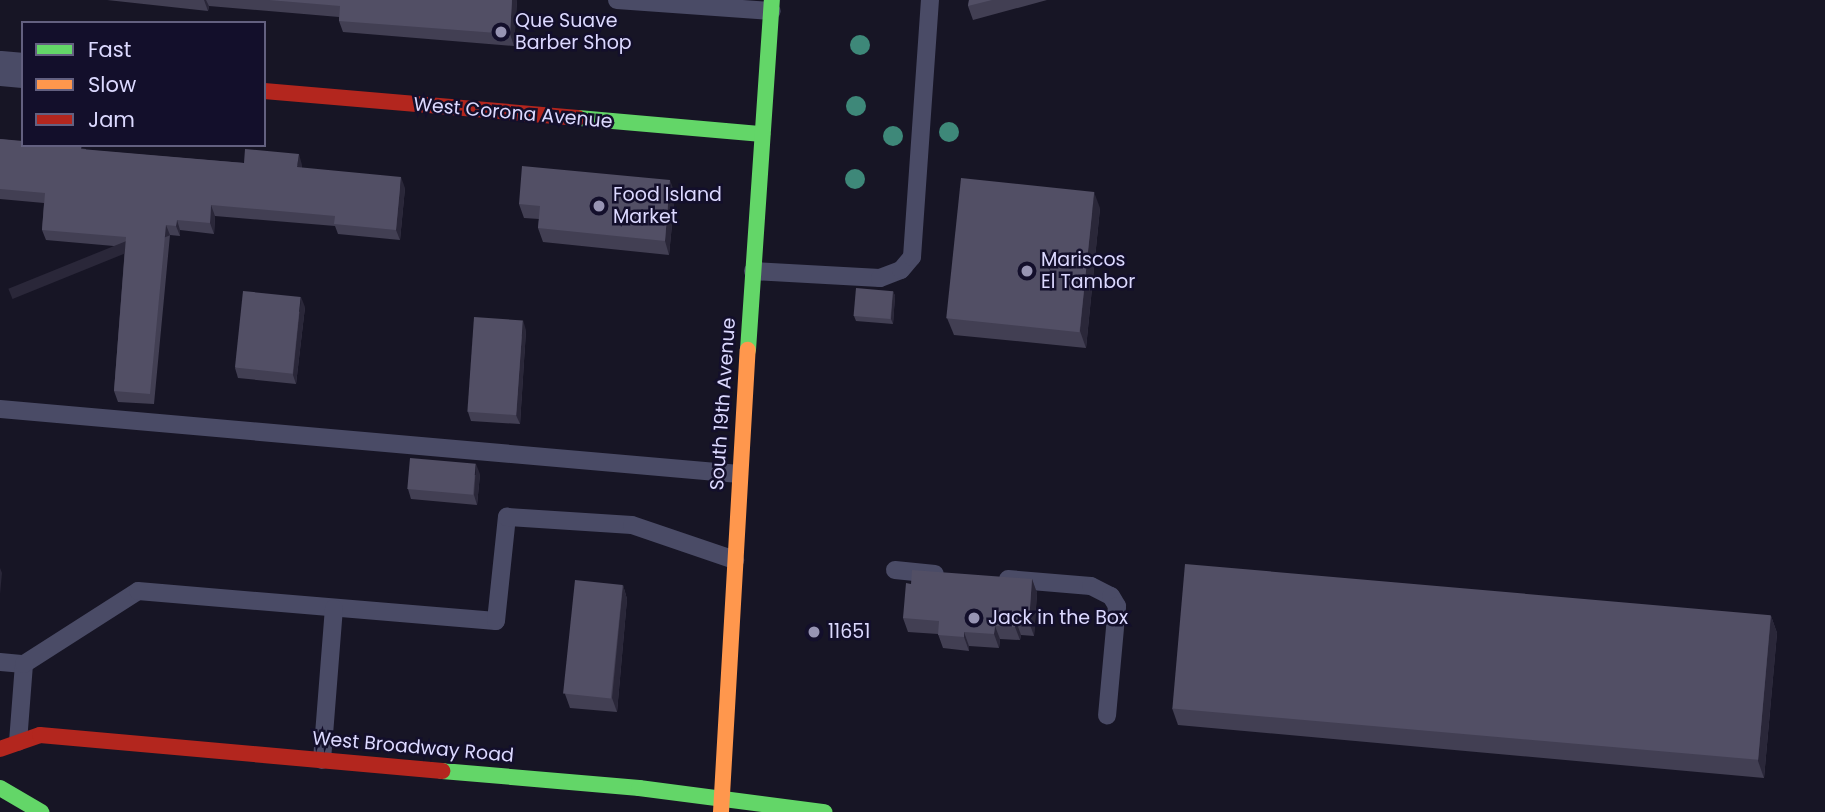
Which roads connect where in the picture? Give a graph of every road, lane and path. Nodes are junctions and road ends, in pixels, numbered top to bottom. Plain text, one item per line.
1 (617, 0) edge
2 (930, 0) edge
3 (772, 6) edge
4 (0, 68) edge
5 (21, 70) edge
6 (266, 91) edge
7 (762, 134) junction
8 (753, 271) junction
9 (0, 409) edge
10 (739, 474) junction
11 (735, 560) junction
12 (895, 570) dead end
13 (947, 575) edge
14 (987, 578) edge
15 (334, 608) junction
16 (0, 662) edge
17 (24, 664) junction
18 (1107, 716) dead end
19 (18, 742) junction
20 (0, 749) edge
21 (322, 760) junction
22 (0, 788) edge
23 (721, 805) edge
24 (41, 812) edge
25 (824, 812) edge

1 - 3 lane
2 - 8 lane
3 - 7 main road, South 19th Avenue
4 - 5 street
6 - 7 main road, West Corona Avenue
7 - 8 main road, South 19th Avenue
8 - 10 main road, South 19th Avenue
9 - 10 lane
10 - 11 main road, South 19th Avenue
11 - 15 lane
11 - 23 main road, South 19th Avenue
12 - 13 lane
14 - 18 lane
15 - 17 lane
15 - 21 lane
16 - 17 lane
17 - 19 lane
19 - 20 main road, West Broadway Road
19 - 21 main road, West Broadway Road
21 - 23 main road, West Broadway Road
22 - 24 main road
23 - 25 main road, West Broadway Road

